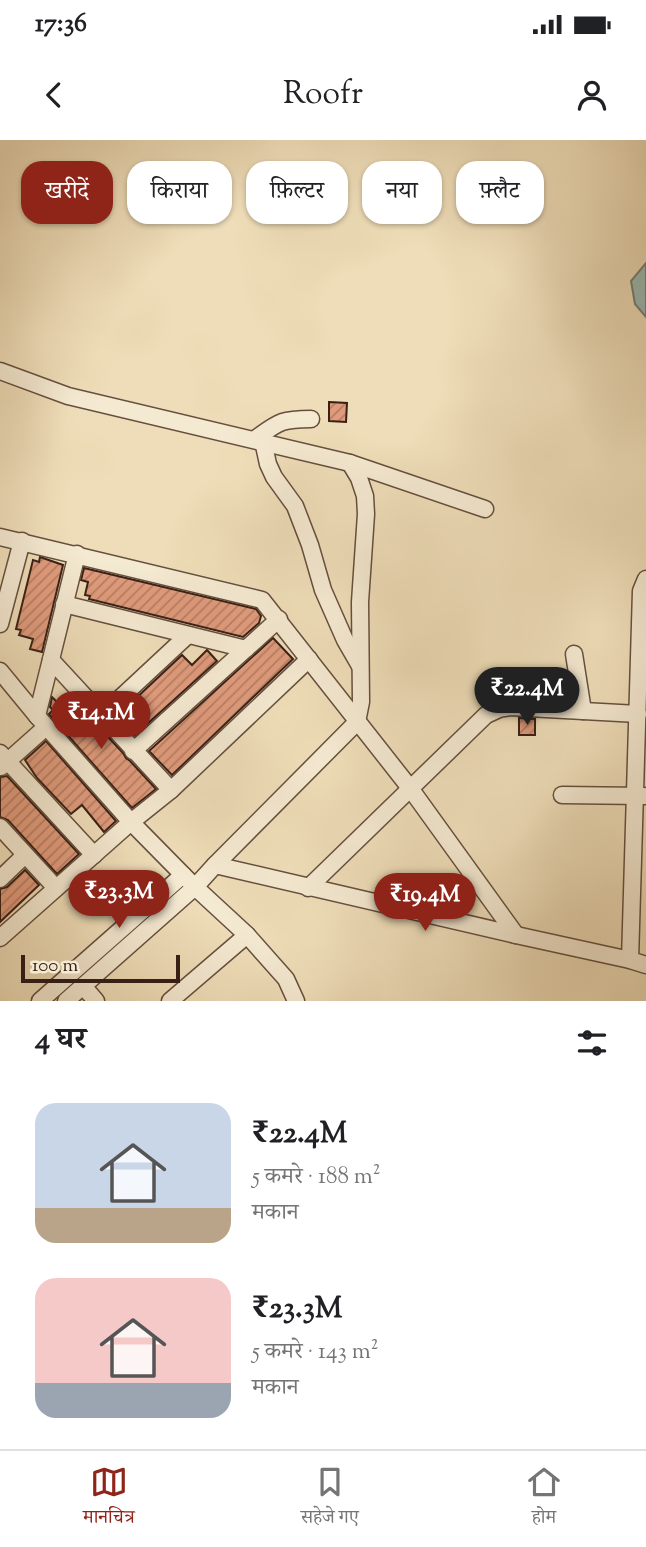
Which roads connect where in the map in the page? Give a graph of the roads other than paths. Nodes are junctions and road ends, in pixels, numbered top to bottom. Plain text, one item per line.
1 (0, 371) edge
2 (311, 419) dead end
3 (259, 440) junction
4 (350, 463) junction
5 (485, 509) dead end
6 (0, 537) edge
7 (22, 541) junction
8 (76, 554) junction
9 (646, 579) edge
10 (64, 604) junction
11 (279, 619) junction
12 (0, 624) edge
13 (188, 635) junction
14 (246, 649) junction
15 (574, 654) dead end
16 (309, 659) junction
17 (51, 660) junction
18 (360, 666) junction
19 (0, 671) edge
20 (583, 711) junction
21 (638, 714) junction
22 (102, 716) junction
23 (41, 722) junction
24 (358, 722) junction
25 (133, 751) junction
26 (3, 761) edge
27 (410, 788) junction
28 (170, 790) junction
29 (562, 794) dead end
30 (641, 796) edge
31 (131, 822) junction
32 (0, 827) edge
33 (26, 855) junction
34 (94, 855) junction
35 (215, 865) junction
36 (183, 875) junction
37 (0, 879) edge
38 (195, 887) junction
39 (56, 888) junction
40 (308, 888) junction
41 (247, 935) junction
42 (516, 935) junction
43 (0, 938) edge
44 (638, 962) edge
45 (83, 986) junction
46 (172, 1000) edge
47 (40, 1001) edge
48 (66, 1001) edge
49 (96, 1001) edge
50 (296, 1001) edge

1 - 3 street
2 - 3 street
3 - 4 street
3 - 18 street
4 - 5 street
4 - 18 street
6 - 7 street
7 - 8 street
7 - 12 street
8 - 10 street
8 - 11 street
9 - 21 street
10 - 13 street
10 - 17 street
11 - 14 street
11 - 16 street
13 - 14 street
13 - 22 street
14 - 25 street
15 - 20 street
16 - 24 street
16 - 28 street
17 - 22 street
17 - 23 street
18 - 24 street
19 - 23 street
20 - 21 street
20 - 27 street
21 - 30 street
22 - 25 street
23 - 26 street
23 - 31 street
24 - 27 street
24 - 35 street
25 - 28 street
26 - 34 street
27 - 40 street
27 - 42 street
28 - 31 street
29 - 30 street
30 - 44 street
31 - 34 street
31 - 36 street
32 - 33 street
33 - 37 street
33 - 39 street
34 - 39 street
35 - 38 street
35 - 40 street
36 - 38 street
36 - 47 street
38 - 41 street
38 - 45 street
39 - 43 street
40 - 42 street
41 - 46 street
41 - 50 street
42 - 44 street
45 - 48 street
45 - 49 street

